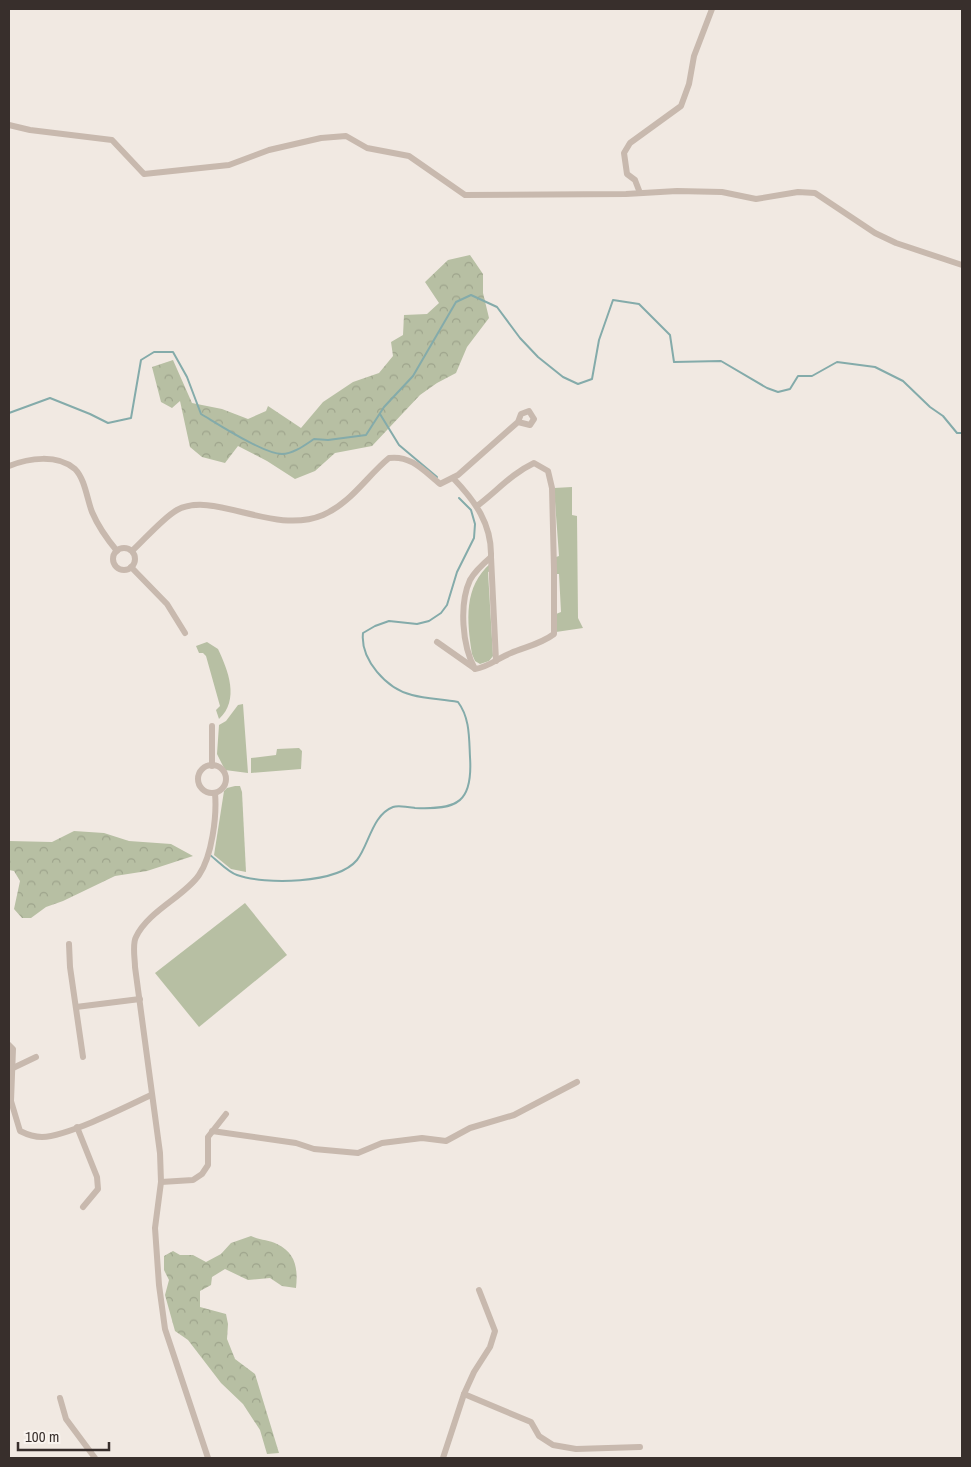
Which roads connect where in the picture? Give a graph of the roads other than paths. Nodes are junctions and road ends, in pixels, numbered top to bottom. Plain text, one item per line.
1 (712, 9) edge
2 (9, 125) edge
3 (640, 193) junction
4 (962, 265) edge
5 (518, 422) dead end
6 (9, 466) edge
7 (453, 478) junction
8 (477, 506) junction
9 (117, 551) junction
10 (132, 551) junction
11 (492, 557) junction
12 (131, 567) junction
13 (184, 633) dead end
14 (436, 642) dead end
15 (496, 662) junction
16 (475, 668) junction
17 (212, 726) dead end
18 (212, 766) junction
19 (215, 793) junction
20 (69, 944) dead end
21 (140, 999) junction
22 (76, 1007) junction
23 (9, 1045) edge
24 (36, 1057) dead end
25 (83, 1057) dead end
26 (13, 1068) junction
27 (577, 1082) dead end
28 (152, 1095) junction
29 (226, 1114) dead end
30 (9, 1122) edge
31 (17, 1124) junction
32 (78, 1126) junction
33 (212, 1131) junction
34 (161, 1182) junction
35 (83, 1207) dead end
36 (479, 1290) dead end
37 (464, 1394) junction
38 (60, 1398) dead end
39 (640, 1447) dead end
40 (95, 1458) edge
41 (208, 1458) edge
42 (443, 1458) edge

1 - 3 street
2 - 3 street
3 - 4 street
5 - 7 street
6 - 9 street
7 - 8 street
7 - 10 street
8 - 11 street
8 - 15 street
9 - 10 street
9 - 12 street
10 - 12 street
11 - 15 street
11 - 16 street
12 - 13 street
14 - 16 street
15 - 16 street
17 - 18 street
18 - 19 street
18 - 19 street
19 - 21 street
20 - 22 street
21 - 22 street
21 - 28 street
22 - 25 street
23 - 26 street
24 - 26 street
26 - 31 street
27 - 33 street
28 - 32 street
28 - 34 street
29 - 33 street
30 - 31 street
31 - 32 street
32 - 35 street
33 - 34 street
34 - 41 street
36 - 37 street
37 - 39 street
37 - 42 street
38 - 40 street

